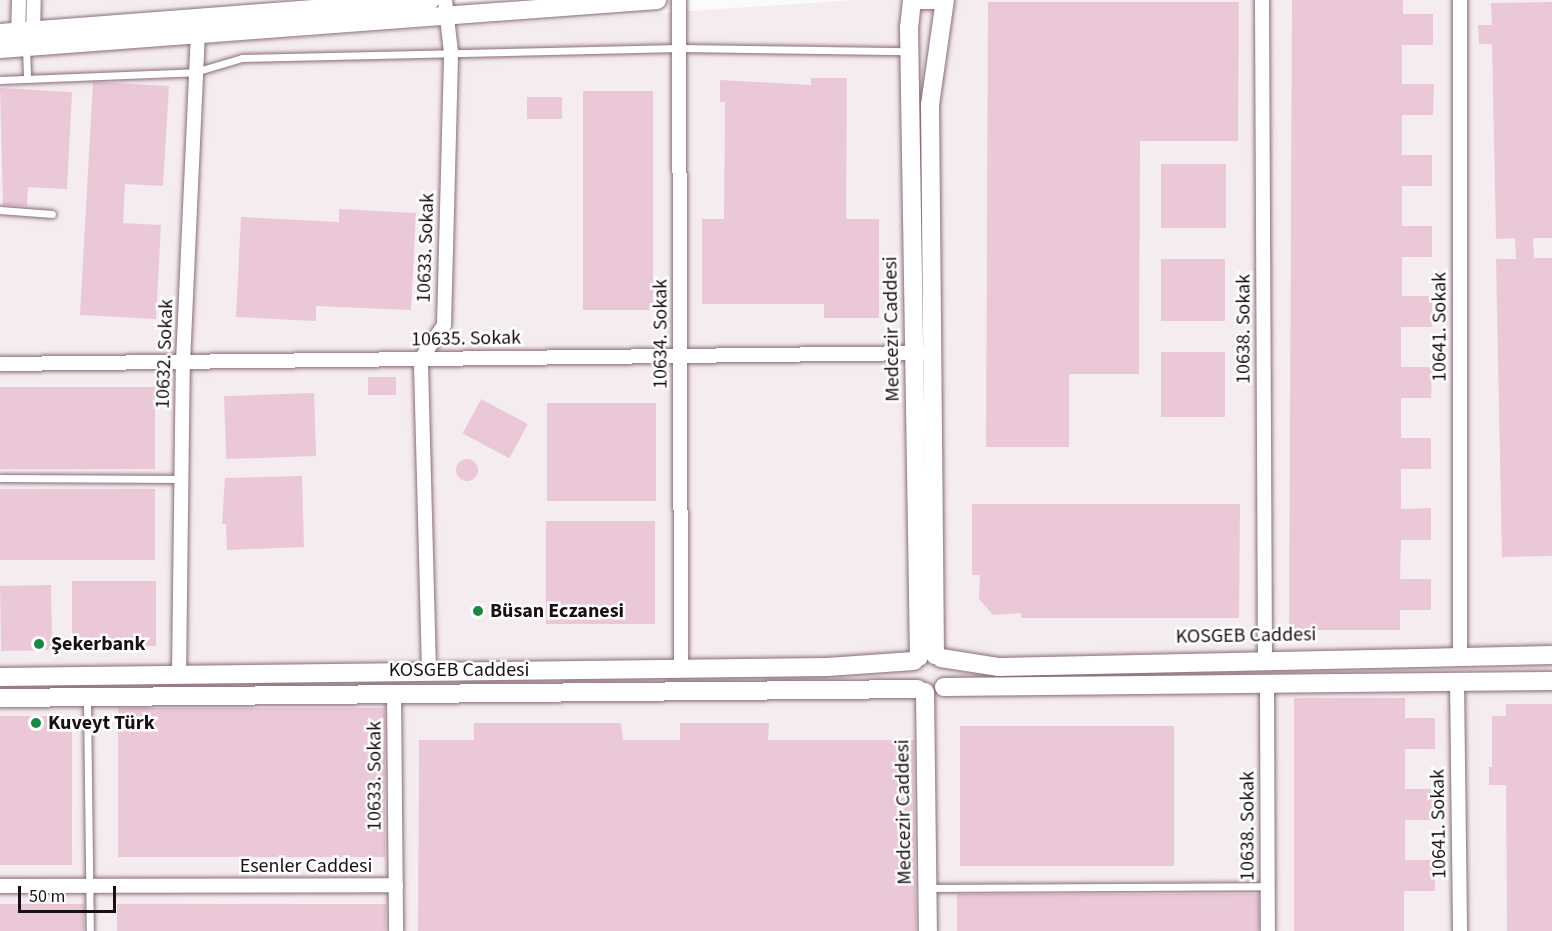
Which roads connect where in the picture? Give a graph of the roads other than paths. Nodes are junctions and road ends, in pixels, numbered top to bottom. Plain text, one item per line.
1 (19, 0) edge
2 (34, 0) edge
3 (430, 0) edge
4 (657, 0) edge
5 (679, 0) edge
6 (914, 0) edge
7 (935, 0) edge
8 (945, 0) edge
9 (1262, 0) edge
10 (1460, 0) edge
11 (446, 8) edge
12 (198, 34) junction
13 (18, 41) edge
14 (679, 48) junction
15 (911, 51) junction
16 (451, 52) junction
17 (195, 72) junction
18 (27, 79) junction
19 (0, 80) edge
20 (0, 210) edge
21 (52, 214) dead end
22 (914, 353) junction
23 (933, 353) junction
24 (680, 356) junction
25 (420, 359) junction
26 (183, 362) junction
27 (0, 364) edge
28 (0, 478) edge
29 (182, 479) junction
30 (1460, 654) junction
31 (1552, 655) edge
32 (927, 658) junction
33 (1265, 658) junction
34 (681, 668) junction
35 (429, 670) junction
36 (179, 676) junction
37 (0, 677) edge
38 (1457, 681) junction
39 (1552, 681) edge
40 (1267, 685) junction
41 (944, 687) junction
42 (921, 691) junction
43 (394, 692) junction
44 (87, 695) junction
45 (0, 698) edge
46 (396, 885) junction
47 (0, 886) edge
48 (90, 886) junction
49 (1268, 886) junction
50 (928, 888) junction
51 (90, 931) edge
52 (396, 931) edge
53 (928, 931) edge
54 (1268, 931) edge
55 (1460, 931) edge

1 - 13 street
2 - 13 street
3 - 13 main road
4 - 11 main road
5 - 14 street, 10634. Sokak
6 - 7 main road
6 - 15 main road, Medcezir Caddesi
8 - 23 main road, Medcezir Caddesi
9 - 33 street, 10638. Sokak
10 - 30 street, 10641. Sokak
11 - 12 main road
11 - 16 street, 10633. Sokak
12 - 13 main road
12 - 17 street, 10632. Sokak
13 - 18 lane
14 - 15 lane
14 - 16 lane
14 - 24 street, 10634. Sokak
15 - 22 main road, Medcezir Caddesi
16 - 17 lane
16 - 25 street, 10633. Sokak
17 - 18 lane
17 - 26 street, 10632. Sokak
18 - 19 lane
20 - 21 lane
22 - 23 street, 10635. Sokak
22 - 24 street, 10635. Sokak
22 - 32 main road, Medcezir Caddesi
23 - 32 main road, Medcezir Caddesi
24 - 25 street, 10635. Sokak
24 - 34 street, 10634. Sokak
25 - 26 street, 10635. Sokak
25 - 35 street
26 - 27 street, 10635. Sokak
26 - 29 street, 10632. Sokak
28 - 29 lane
29 - 36 street, 10632. Sokak
30 - 31 main road, KOSGEB Caddesi
30 - 33 main road, KOSGEB Caddesi
32 - 33 main road, KOSGEB Caddesi
32 - 34 main road, KOSGEB Caddesi
32 - 41 main road
32 - 42 main road, Medcezir Caddesi
34 - 35 main road, KOSGEB Caddesi
35 - 36 main road, KOSGEB Caddesi
36 - 37 main road, KOSGEB Caddesi
38 - 39 main road
38 - 40 main road
38 - 55 street, 10641. Sokak
40 - 41 main road
40 - 49 street, 10638. Sokak
41 - 42 main road, KOSGEB Caddesi
42 - 43 main road, KOSGEB Caddesi
42 - 50 main road, Medcezir Caddesi
43 - 44 main road, KOSGEB Caddesi
43 - 46 street, 10633. Sokak
44 - 45 main road, KOSGEB Caddesi
44 - 48 lane
46 - 48 street, Esenler Caddesi
46 - 52 street, 10633. Sokak
47 - 48 street, Esenler Caddesi
48 - 51 lane
49 - 50 lane
49 - 54 street, 10638. Sokak
50 - 53 main road, Medcezir Caddesi

